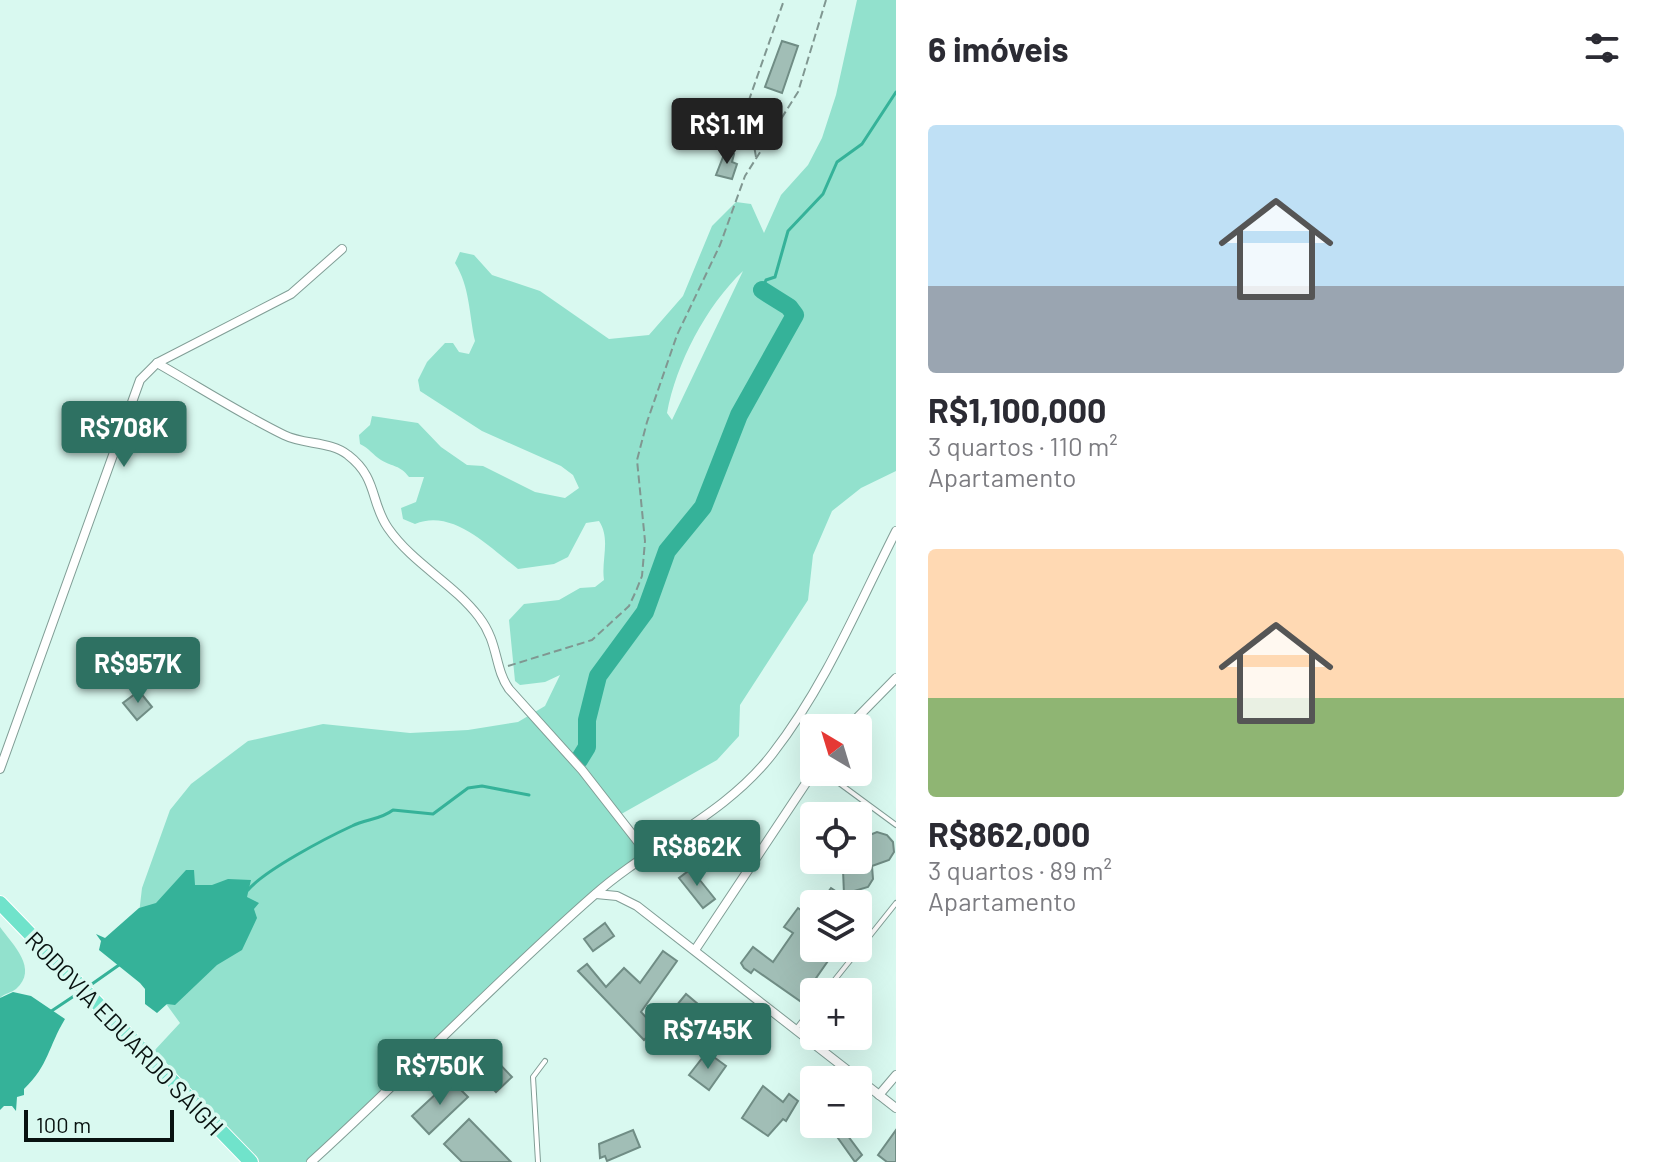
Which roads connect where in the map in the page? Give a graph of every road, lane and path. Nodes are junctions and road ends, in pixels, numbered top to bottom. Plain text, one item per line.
1 (784, 0) edge
2 (826, 0) edge
3 (756, 158) junction
4 (342, 249) dead end
5 (157, 363) junction
6 (896, 531) edge
7 (500, 671) junction
8 (896, 678) edge
9 (861, 714) edge
10 (0, 769) edge
11 (804, 786) edge
12 (843, 786) edge
13 (896, 825) edge
14 (649, 856) junction
15 (595, 894) junction
16 (0, 903) edge
17 (896, 903) edge
18 (695, 950) junction
19 (836, 978) edge
20 (800, 1024) edge
21 (794, 1031) junction
22 (545, 1061) dead end
23 (896, 1075) edge
24 (879, 1095) junction
25 (896, 1108) edge
26 (251, 1162) edge
27 (311, 1162) edge
28 (538, 1162) edge

1 - 3 path
2 - 3 path
3 - 7 path
4 - 5 street
5 - 7 street
5 - 10 street
6 - 14 street
7 - 14 street
8 - 9 street
11 - 18 street
12 - 13 lane
14 - 15 street
15 - 18 street
15 - 27 street
16 - 26 highway, RODOVIA EDUARDO SAIGH
17 - 19 lane
18 - 21 street
20 - 21 lane
21 - 24 street
22 - 28 lane
23 - 24 street
24 - 25 street

